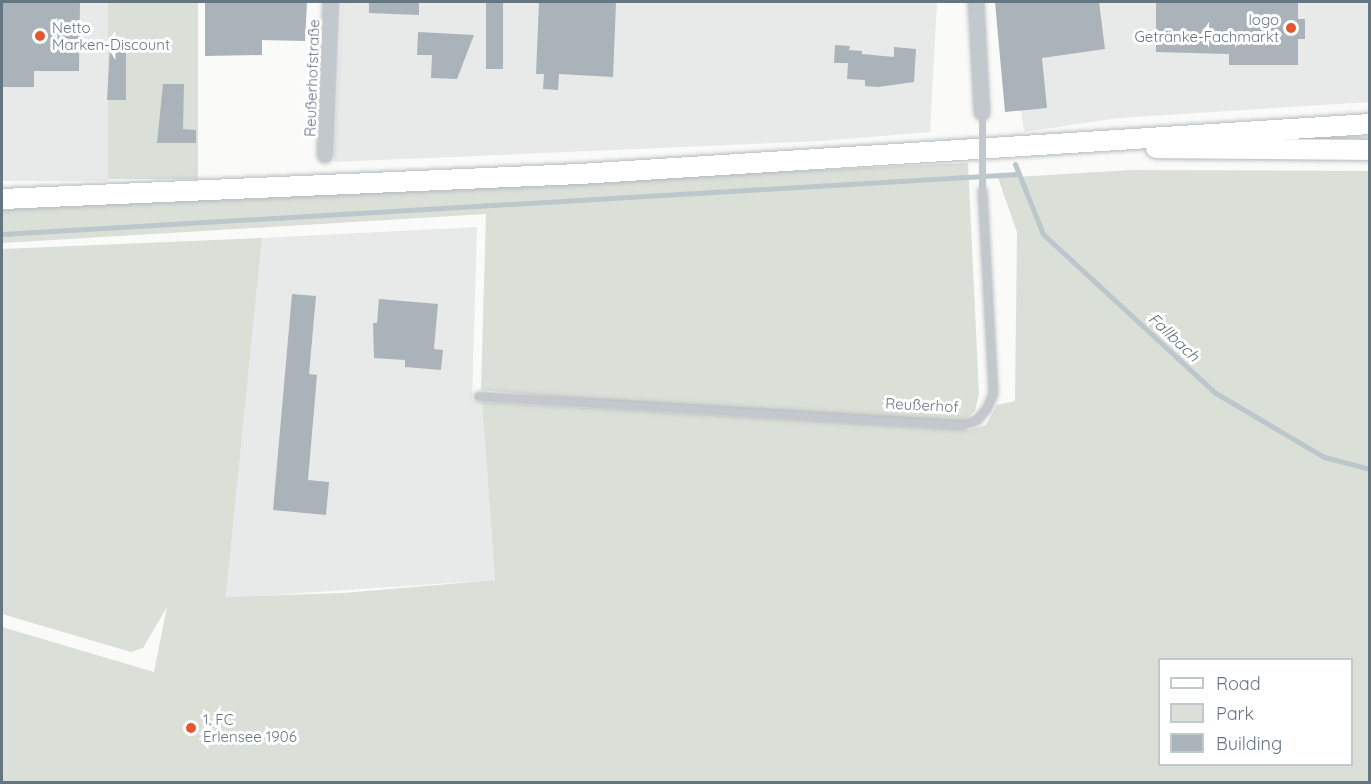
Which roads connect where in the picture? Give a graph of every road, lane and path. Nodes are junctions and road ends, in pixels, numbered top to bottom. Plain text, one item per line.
1 (331, 2) edge
2 (976, 2) edge
3 (982, 112) joint
4 (1370, 124) edge
5 (1026, 145) junction
6 (1370, 150) edge
7 (326, 155) dead end
8 (2, 199) edge
9 (478, 396) dead end

1 - 7 street, Reußerhofstraße
2 - 3 street, Reußerhof
3 - 9 lane, Reußerhof, bridge
4 - 5 main road
5 - 6 main road
5 - 8 main road

